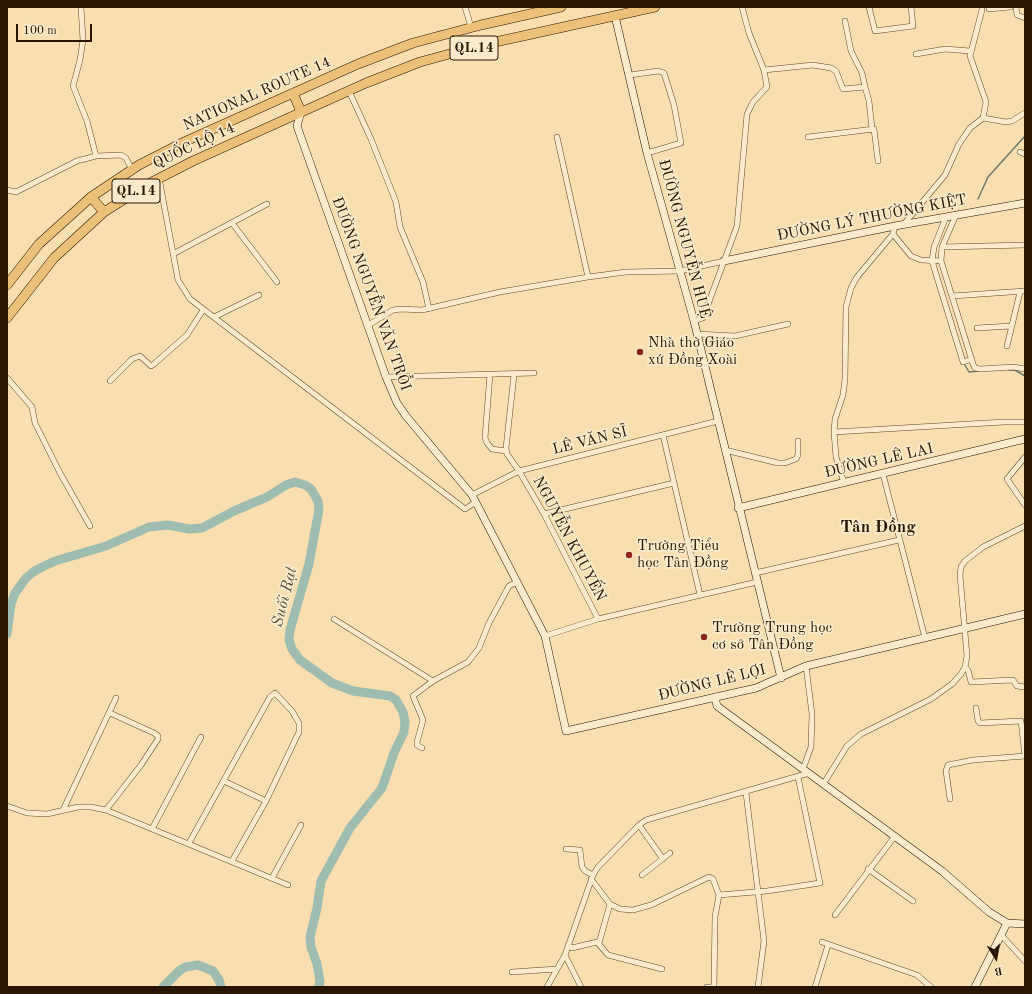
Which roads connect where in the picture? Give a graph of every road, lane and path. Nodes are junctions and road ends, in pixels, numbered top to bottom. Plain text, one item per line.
1 (81, 7) edge
2 (466, 7) edge
3 (561, 7) edge
4 (655, 7) edge
5 (742, 7) edge
6 (869, 7) edge
7 (910, 7) edge
8 (1010, 7) edge
9 (1016, 7) edge
10 (989, 9) dead end
11 (982, 10) dead end
12 (614, 12) edge
13 (1025, 18) edge
14 (844, 20) dead end
15 (471, 27) junction
16 (970, 51) junction
17 (916, 54) dead end
18 (764, 70) junction
19 (630, 75) junction
20 (865, 87) junction
21 (349, 91) junction
22 (293, 93) junction
23 (301, 112) junction
24 (1025, 113) edge
25 (983, 118) junction
26 (872, 128) junction
27 (557, 137) dead end
28 (808, 137) dead end
29 (1020, 152) dead end
30 (647, 153) junction
31 (1025, 154) edge
32 (96, 156) junction
33 (878, 161) dead end
34 (132, 170) junction
35 (158, 178) junction
36 (7, 190) edge
37 (91, 197) junction
38 (1025, 203) edge
39 (266, 204) dead end
40 (104, 212) junction
41 (956, 215) junction
42 (946, 217) junction
43 (232, 223) junction
44 (899, 225) junction
45 (893, 234) junction
46 (1025, 245) edge
47 (942, 247) junction
48 (173, 254) junction
49 (724, 261) junction
50 (941, 261) junction
51 (932, 262) junction
52 (680, 271) junction
53 (588, 277) junction
54 (277, 282) dead end
55 (7, 285) edge
56 (1022, 291) edge
57 (259, 295) dead end
58 (952, 296) junction
59 (430, 309) junction
60 (203, 310) junction
61 (214, 317) junction
62 (7, 318) edge
63 (694, 321) junction
64 (788, 324) dead end
65 (367, 326) junction
66 (1012, 326) junction
67 (977, 328) dead end
68 (697, 334) junction
69 (1007, 346) dead end
70 (972, 359) junction
71 (1025, 369) edge
72 (534, 373) dead end
73 (490, 374) junction
74 (514, 374) junction
75 (386, 377) junction
76 (7, 378) edge
77 (110, 381) dead end
78 (718, 421) junction
79 (1025, 422) edge
80 (834, 432) junction
81 (664, 435) junction
82 (1025, 439) edge
83 (798, 441) dead end
84 (725, 450) junction
85 (506, 451) junction
86 (1025, 458) edge
87 (519, 471) junction
88 (883, 474) junction
89 (674, 483) junction
90 (844, 483) junction
91 (472, 495) junction
92 (476, 502) junction
93 (1025, 505) edge
94 (738, 508) junction
95 (544, 514) junction
96 (90, 526) dead end
97 (1025, 526) edge
98 (899, 540) junction
99 (754, 573) junction
100 (517, 582) junction
101 (757, 582) junction
102 (700, 594) junction
103 (1025, 614) edge
104 (334, 619) dead end
105 (598, 619) junction
106 (964, 628) junction
107 (546, 636) junction
108 (925, 638) junction
109 (806, 666) junction
110 (965, 667) junction
111 (781, 678) junction
112 (433, 681) junction
113 (1025, 687) edge
114 (715, 696) junction
115 (116, 698) dead end
116 (976, 708) dead end
117 (110, 713) junction
118 (566, 731) joint
119 (201, 737) dead end
120 (422, 748) dead end
121 (1025, 756) edge
122 (806, 771) junction
123 (798, 777) junction
124 (224, 781) junction
125 (824, 783) junction
126 (746, 793) junction
127 (950, 799) dead end
128 (266, 801) junction
129 (7, 806) edge
130 (63, 810) junction
131 (106, 810) junction
132 (301, 825) dead end
133 (639, 825) junction
134 (152, 829) junction
135 (895, 836) junction
136 (189, 844) junction
137 (566, 850) dead end
138 (670, 853) dead end
139 (663, 859) junction
140 (232, 861) junction
141 (868, 869) junction
142 (642, 875) dead end
143 (592, 877) junction
144 (272, 878) junction
145 (288, 885) dead end
146 (758, 892) junction
147 (719, 895) junction
148 (913, 901) dead end
149 (610, 904) junction
150 (835, 914) dead end
151 (1007, 923) junction
152 (1025, 924) edge
153 (1002, 936) junction
154 (822, 942) dead end
155 (599, 943) junction
156 (568, 945) junction
157 (828, 945) junction
158 (565, 955) junction
159 (1025, 961) edge
160 (557, 969) junction
161 (662, 969) dead end
162 (512, 972) dead end
163 (547, 987) edge
164 (581, 987) edge
165 (707, 987) edge
166 (714, 987) edge
167 (758, 987) edge
168 (815, 987) edge
169 (932, 987) edge
170 (975, 987) edge

1 - 32 street
2 - 15 street
3 - 15 highway, NATIONAL ROUTE 14 / QL.14
4 - 12 highway, QL.14
5 - 18 street
6 - 7 street
8 - 10 street
9 - 13 street
11 - 16 street
12 - 19 street, ĐƯỜNG NGUYỄN HUỆ
12 - 21 highway, QL.14
14 - 20 street
15 - 22 highway, NATIONAL ROUTE 14 / QL.14
16 - 17 street
16 - 25 street
18 - 20 street
18 - 49 street
19 - 30 street, ĐƯỜNG NGUYỄN HUỆ
19 - 30 street
20 - 26 street
21 - 23 highway, QL.14
21 - 59 street
22 - 23 highway
22 - 34 highway, NATIONAL ROUTE 14 / QL.14
23 - 35 highway, QUỐC LỘ 14 / QL.14
23 - 65 street, ĐƯỜNG NGUYỄN VĂN TRỖI
24 - 25 street
25 - 44 street
26 - 28 street
26 - 33 street
27 - 53 street
29 - 31 street
30 - 52 street, ĐƯỜNG NGUYỄN HUỆ
32 - 34 street
32 - 36 street
34 - 37 highway, NATIONAL ROUTE 14 / QL.14
35 - 40 highway, QUỐC LỘ 14 / QL.14
35 - 48 street
37 - 40 highway
37 - 55 highway, NATIONAL ROUTE 14 / QL.14
38 - 41 street, ĐƯỜNG LÝ THƯỜNG KIỆT
39 - 43 street
40 - 62 highway, QUỐC LỘ 14 / QL.14
41 - 42 street, ĐƯỜNG LÝ THƯỜNG KIỆT
41 - 47 street
42 - 44 street, ĐƯỜNG LÝ THƯỜNG KIỆT
42 - 51 street
43 - 48 street
43 - 54 street
44 - 45 street
44 - 49 street, ĐƯỜNG LÝ THƯỜNG KIỆT
45 - 51 street
45 - 80 street
46 - 47 street
47 - 50 street
48 - 60 street
49 - 52 street
49 - 63 street
50 - 51 street
50 - 58 street
51 - 70 street
52 - 53 street
52 - 63 street, ĐƯỜNG NGUYỄN HUỆ
53 - 59 street
56 - 58 street
56 - 66 street
57 - 61 street
58 - 70 street
59 - 65 street
60 - 61 street
60 - 77 street
61 - 92 street
63 - 68 street, ĐƯỜNG NGUYỄN HUỆ
64 - 68 street
65 - 75 street, ĐƯỜNG NGUYỄN VĂN TRỖI
66 - 67 street
66 - 69 street
68 - 78 street, ĐƯỜNG NGUYỄN HUỆ
70 - 71 street
72 - 74 street
73 - 74 street
73 - 75 street
73 - 85 street
74 - 85 street
75 - 91 street, ĐƯỜNG NGUYỄN VĂN TRỖI
76 - 96 street
78 - 81 street, LÊ VĂN SĨ
78 - 84 street, ĐƯỜNG NGUYỄN HUỆ
79 - 80 street
80 - 90 street
81 - 87 street, LÊ VĂN SĨ
81 - 89 street
82 - 88 street, ĐƯỜNG LÊ LAI
83 - 84 street
84 - 94 street, ĐƯỜNG NGUYỄN HUỆ
85 - 87 street, NGUYỄN KHUYẾN
86 - 93 street
87 - 91 street, LÊ VĂN SĨ
87 - 95 street, NGUYỄN KHUYẾN
88 - 90 street, ĐƯỜNG LÊ LAI
88 - 98 street
89 - 95 street
89 - 102 street
90 - 94 street, ĐƯỜNG LÊ LAI
91 - 92 street, ĐƯỜNG NGUYỄN VĂN TRỖI
92 - 100 street, ĐƯỜNG NGUYỄN VĂN TRỖI
94 - 99 street, ĐƯỜNG NGUYỄN HUỆ
95 - 105 street, NGUYỄN KHUYẾN
97 - 106 street
98 - 99 street
98 - 108 street
99 - 101 street, ĐƯỜNG NGUYỄN HUỆ
100 - 107 street, ĐƯỜNG NGUYỄN VĂN TRỖI
100 - 112 street
101 - 102 street
101 - 111 street, ĐƯỜNG NGUYỄN HUỆ
102 - 105 street
103 - 106 street, ĐƯỜNG LÊ LỢI
104 - 112 street
105 - 107 street
106 - 108 street, ĐƯỜNG LÊ LỢI
106 - 110 street
107 - 118 street, ĐƯỜNG NGUYỄN VĂN TRỖI
108 - 109 street, ĐƯỜNG LÊ LỢI
109 - 111 street, ĐƯỜNG LÊ LỢI
109 - 122 street
110 - 113 street
110 - 125 street
111 - 114 street, ĐƯỜNG LÊ LỢI
112 - 120 street
114 - 118 street, ĐƯỜNG LÊ LỢI
114 - 122 street
115 - 117 street
116 - 121 street
117 - 130 street
117 - 131 street
119 - 134 street
121 - 127 street
122 - 123 street
122 - 125 street
123 - 126 street
123 - 146 street
124 - 128 street
124 - 128 street
124 - 136 street
125 - 135 street
126 - 133 street
126 - 146 street
128 - 140 street
129 - 130 street
130 - 131 street
131 - 134 street
132 - 144 street
133 - 139 street
133 - 143 street
134 - 136 street
135 - 141 street
135 - 151 street
136 - 140 street
137 - 143 street
138 - 139 street
139 - 142 street
140 - 144 street
141 - 148 street
141 - 150 street
143 - 149 street
143 - 156 street
144 - 145 street
146 - 147 street
146 - 167 street
147 - 149 street
147 - 166 street
149 - 155 street
151 - 152 street
151 - 153 street
153 - 159 street
153 - 170 street
154 - 157 street
155 - 156 street
155 - 161 street
156 - 158 street
157 - 168 street
157 - 169 street
158 - 160 street
158 - 164 street
160 - 162 street
160 - 163 street
165 - 166 street

